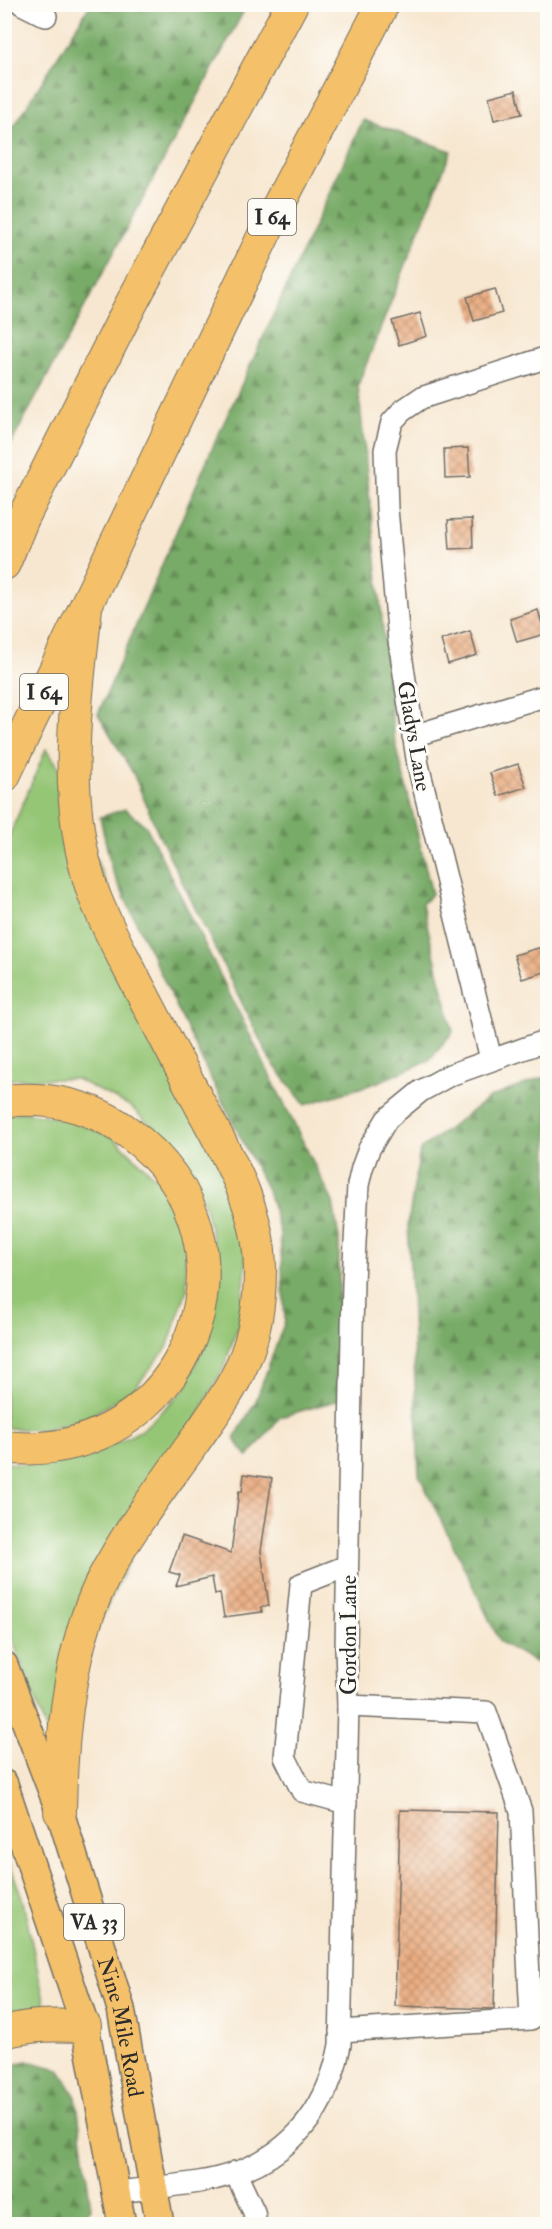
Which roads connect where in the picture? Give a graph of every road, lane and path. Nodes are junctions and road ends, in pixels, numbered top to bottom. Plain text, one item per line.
1 (21, 4) edge
2 (292, 4) edge
3 (383, 4) edge
4 (46, 16) dead end
5 (548, 357) edge
6 (23, 518) junction
7 (4, 543) edge
8 (4, 564) edge
9 (86, 608) junction
10 (548, 695) edge
11 (413, 736) junction
12 (4, 776) edge
13 (548, 1040) edge
14 (491, 1059) junction
15 (4, 1101) edge
16 (4, 1447) edge
17 (347, 1566) junction
18 (4, 1665) edge
19 (348, 1706) junction
20 (4, 1784) edge
21 (346, 1803) junction
22 (60, 1812) junction
23 (85, 2026) junction
24 (340, 2031) junction
25 (4, 2032) edge
26 (235, 2172) junction
27 (154, 2187) junction
28 (117, 2192) junction
29 (122, 2224) edge
30 (160, 2224) edge
31 (256, 2224) edge

1 - 4 street
2 - 6 highway
3 - 9 highway, I 64
5 - 11 street, Gladys Lane
6 - 7 highway
6 - 8 highway
9 - 12 highway, I 64
9 - 22 highway
10 - 11 street
11 - 14 street, Gladys Lane
13 - 14 street, Gordon Lane
14 - 17 street, Gordon Lane
15 - 16 highway
17 - 19 street, Gordon Lane
17 - 21 street
18 - 22 main road, Nine Mile Road / VA 33
19 - 21 street, Gordon Lane
19 - 24 street
20 - 23 main road, Nine Mile Road / VA 33
21 - 24 street, Gordon Lane
22 - 27 main road, Nine Mile Road / VA 33
23 - 25 highway
23 - 28 main road, Nine Mile Road / VA 33
24 - 26 street, Gordon Lane
26 - 27 street, Gordon Lane
26 - 31 street
27 - 28 street, Gordon Lane
27 - 30 main road, Nine Mile Road / VA 33
28 - 29 main road, Nine Mile Road / VA 33

